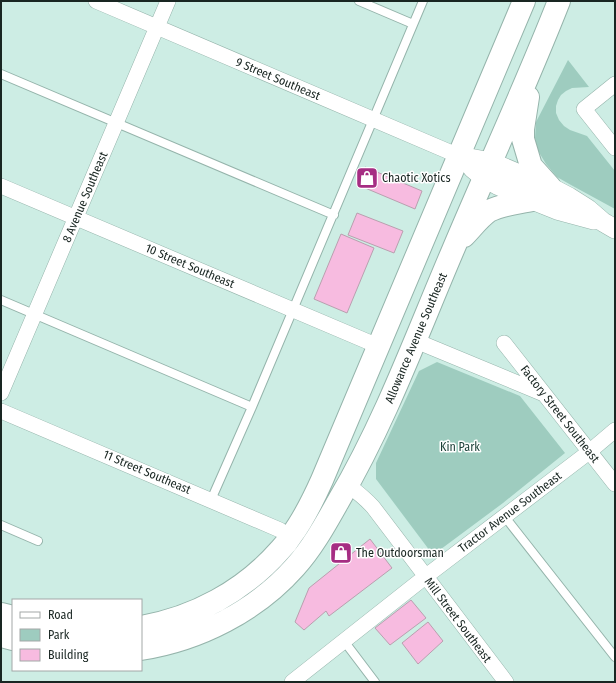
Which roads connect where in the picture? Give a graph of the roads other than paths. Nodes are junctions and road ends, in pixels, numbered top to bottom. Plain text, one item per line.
1 (96, 1) edge
2 (168, 1) edge
3 (359, 1) edge
4 (423, 1) edge
5 (524, 1) edge
6 (559, 1) edge
7 (413, 24) junction
8 (157, 27) junction
9 (533, 66) junction
10 (1, 74) edge
11 (615, 84) edge
12 (374, 120) junction
13 (117, 123) junction
14 (615, 148) edge
15 (459, 156) junction
16 (488, 170) junction
17 (1, 186) edge
18 (550, 187) junction
19 (532, 200) junction
20 (334, 215) junction
21 (76, 218) junction
22 (609, 226) edge
23 (453, 249) junction
24 (1, 300) edge
25 (293, 310) junction
26 (35, 314) junction
27 (416, 340) junction
28 (504, 343) dead end
29 (378, 346) junction
30 (1, 393) edge
31 (546, 395) junction
32 (252, 407) junction
33 (1, 411) edge
34 (615, 430) edge
35 (590, 452) junction
36 (615, 484) edge
37 (348, 485) junction
38 (211, 500) junction
39 (505, 517) junction
40 (1, 525) edge
41 (291, 538) junction
42 (38, 541) dead end
43 (425, 577) junction
44 (1, 614) edge
45 (12, 617) edge
46 (142, 627) edge
47 (1, 636) edge
48 (12, 639) edge
49 (344, 641) junction
50 (142, 649) edge
51 (615, 657) edge
52 (292, 682) edge
53 (376, 682) edge
54 (506, 682) edge

1 - 8 street, 9 Street Southeast
2 - 8 street, 8 Avenue Southeast
3 - 7 lane
4 - 7 lane
5 - 15 main road
6 - 9 main road, Allowance Avenue Southeast
7 - 12 lane
8 - 12 street, 9 Street Southeast
8 - 13 street, 8 Avenue Southeast
9 - 16 main road, Allowance Avenue Southeast
9 - 18 main road
10 - 13 lane
11 - 14 street
12 - 15 street, 9 Street Southeast
12 - 20 lane
13 - 20 lane
13 - 21 street, 8 Avenue Southeast
15 - 16 street, 9 Street Southeast
15 - 29 main road
16 - 18 street, 9 Street Southeast
16 - 19 street, 9 Street Southeast
16 - 23 main road, Allowance Avenue Southeast
17 - 21 street, 10 Street Southeast
18 - 22 street, 9 Street Southeast
19 - 22 street, 9 Street Southeast
19 - 23 main road
20 - 25 lane
21 - 25 street, 10 Street Southeast
21 - 26 street, 8 Avenue Southeast
23 - 27 main road, Allowance Avenue Southeast
24 - 26 lane
25 - 29 street, 10 Street Southeast
25 - 32 lane
26 - 30 street, 8 Avenue Southeast
26 - 32 lane
27 - 31 street
27 - 37 main road, Allowance Avenue Southeast
28 - 31 street, Factory Street Southeast
29 - 41 main road
31 - 35 street, Factory Street Southeast
32 - 38 lane
33 - 38 street, 11 Street Southeast
34 - 35 street, Tractor Avenue Southeast
35 - 36 street, Factory Street Southeast
35 - 39 street, Tractor Avenue Southeast
37 - 43 street, Mill Street Southeast
37 - 50 main road, Allowance Avenue Southeast
38 - 41 street, 11 Street Southeast
39 - 43 street, Tractor Avenue Southeast
39 - 51 lane
40 - 42 lane
41 - 46 main road
43 - 49 street, Tractor Avenue Southeast
43 - 54 street, Mill Street Southeast
44 - 45 main road
47 - 48 main road
49 - 52 street, Tractor Avenue Southeast
49 - 53 lane

